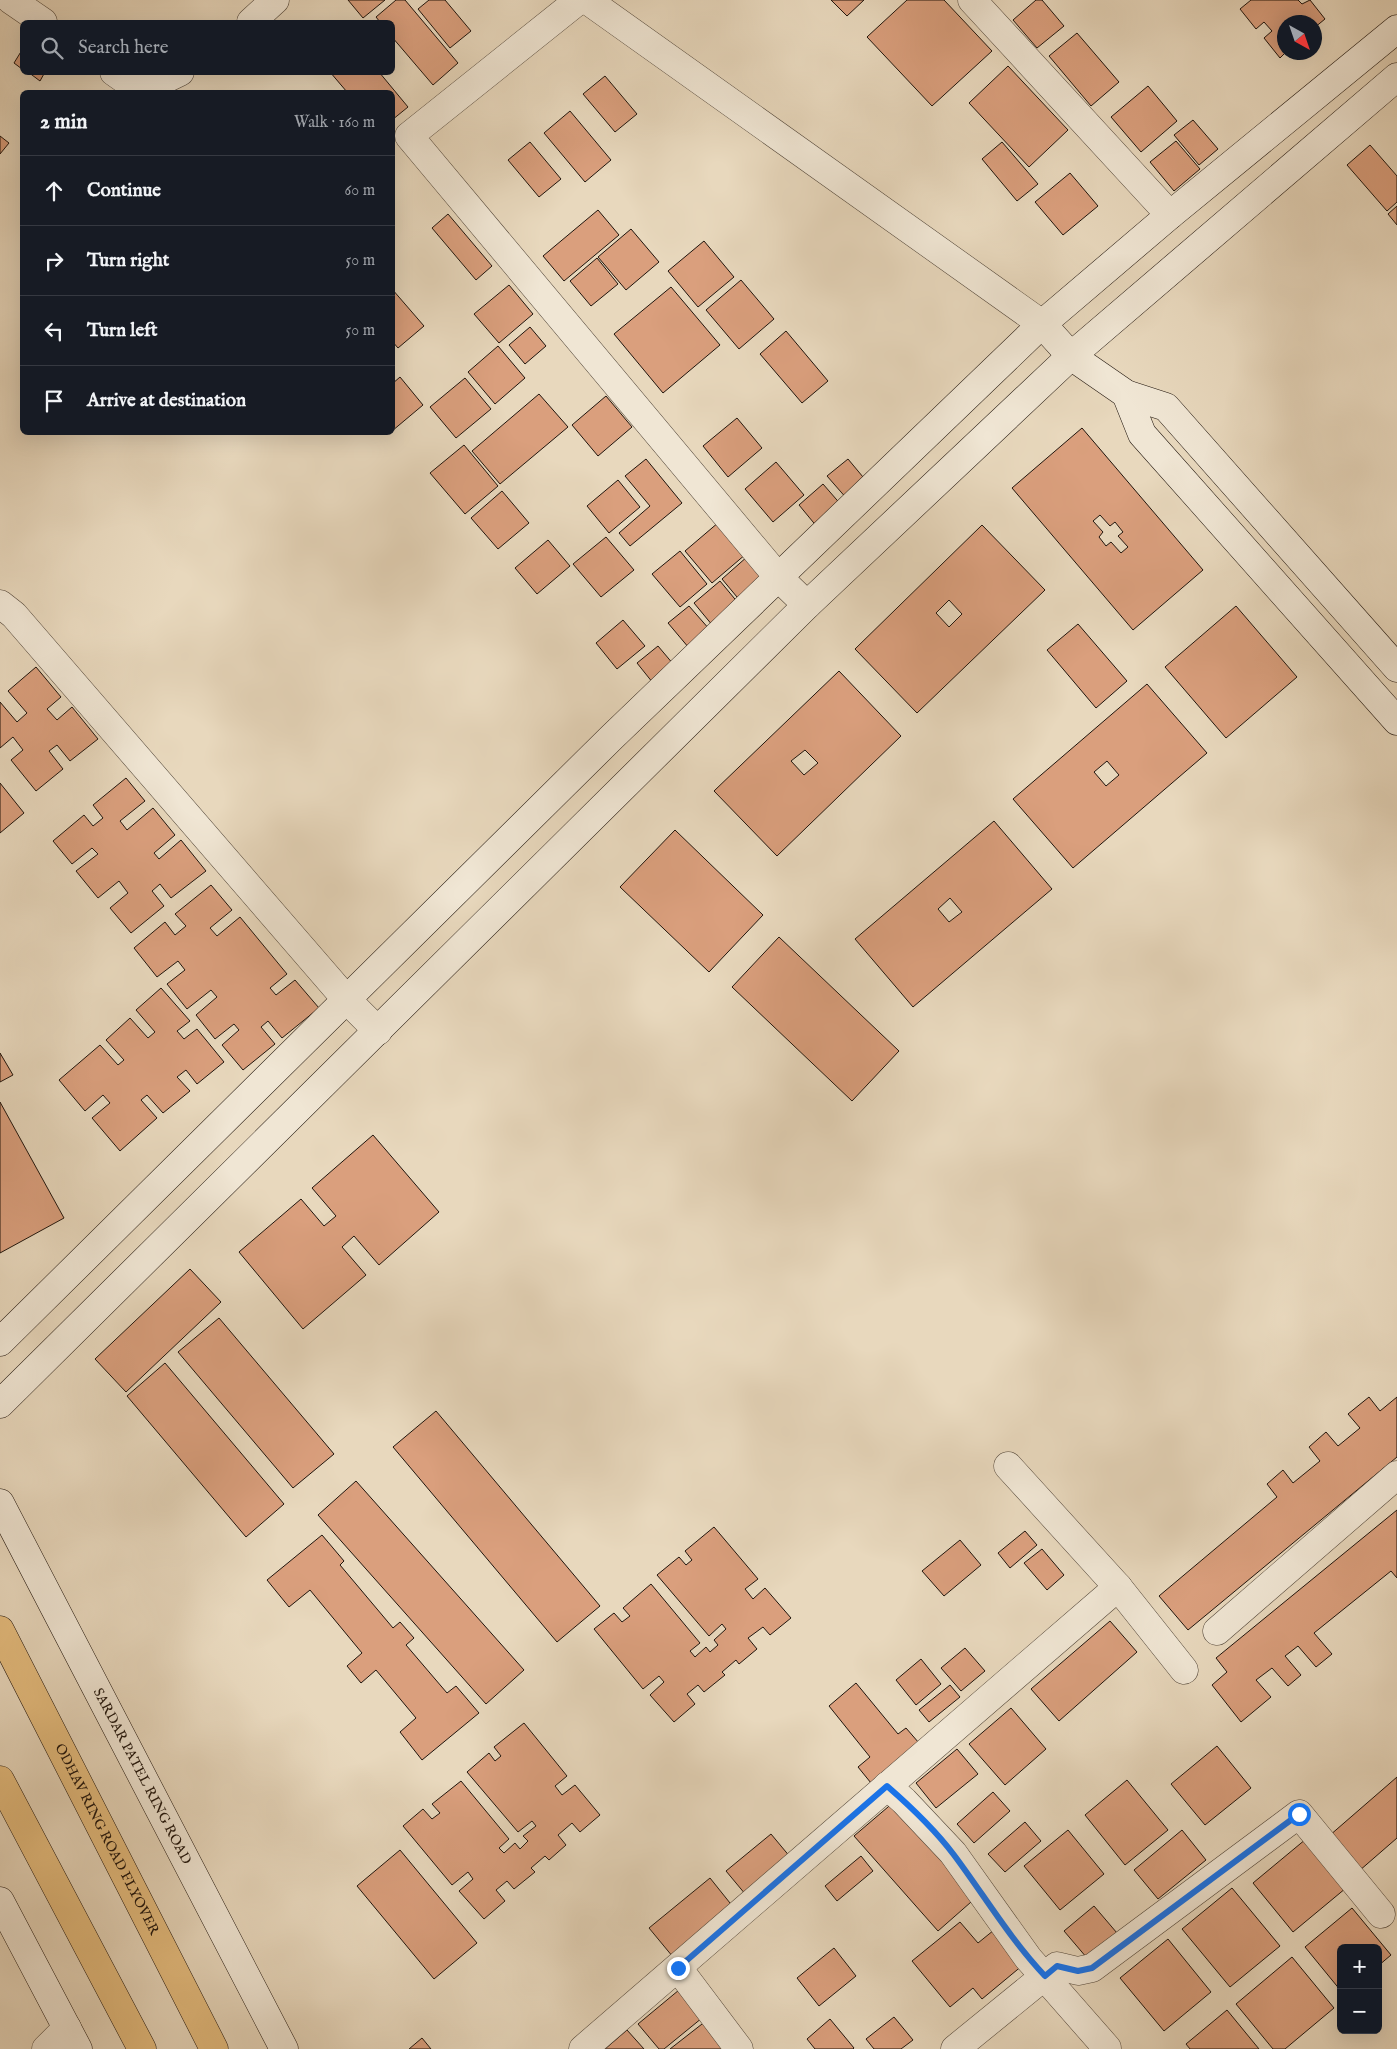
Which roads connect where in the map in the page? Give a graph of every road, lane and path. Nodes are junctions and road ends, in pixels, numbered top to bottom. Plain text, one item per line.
1 (11, 0) edge
2 (276, 0) edge
3 (579, 0) edge
4 (588, 0) edge
5 (972, 0) edge
6 (40, 20) edge
7 (253, 20) edge
8 (1397, 29) edge
9 (118, 75) edge
10 (174, 75) edge
11 (1397, 78) edge
12 (140, 90) edge
13 (143, 90) edge
14 (1170, 215) junction
15 (1042, 324) junction
16 (1071, 356) junction
17 (1126, 394) junction
18 (778, 577) junction
19 (0, 604) edge
20 (807, 606) junction
21 (1397, 668) edge
22 (1397, 721) edge
23 (346, 998) junction
24 (378, 1030) junction
25 (0, 1342) edge
26 (0, 1404) edge
27 (1008, 1466) dead end
28 (1397, 1475) edge
29 (0, 1503) edge
30 (1118, 1587) junction
31 (0, 1630) edge
32 (1217, 1631) dead end
33 (1184, 1670) dead end
34 (0, 1780) edge
35 (887, 1786) junction
36 (0, 1901) edge
37 (1381, 1914) dead end
38 (678, 1968) junction
39 (1045, 1976) junction
40 (72, 2038) edge
41 (1107, 2048) dead end
42 (46, 2049) edge
43 (142, 2049) edge
44 (214, 2049) edge
45 (284, 2049) edge
46 (582, 2049) edge
47 (739, 2049) edge
48 (955, 2049) edge

1 - 6 street
2 - 7 street
3 - 18 street
4 - 15 street
5 - 14 street
8 - 14 street
9 - 12 street
10 - 13 street
11 - 16 street
14 - 15 street
15 - 16 street
15 - 18 street
16 - 17 street
16 - 20 street
17 - 21 street
17 - 22 street
18 - 20 street
18 - 23 street
19 - 23 street
20 - 24 street
23 - 24 street
23 - 25 street
24 - 26 street
27 - 30 street
28 - 32 street
29 - 45 street, SARDAR PATEL RING ROAD
30 - 33 street
30 - 35 street
31 - 44 highway, ODHAV RING ROAD FLYOVER
34 - 43 highway
35 - 38 street
35 - 39 street
36 - 40 street
37 - 39 street
38 - 46 street
38 - 47 street
39 - 41 street
39 - 48 street
40 - 42 street

